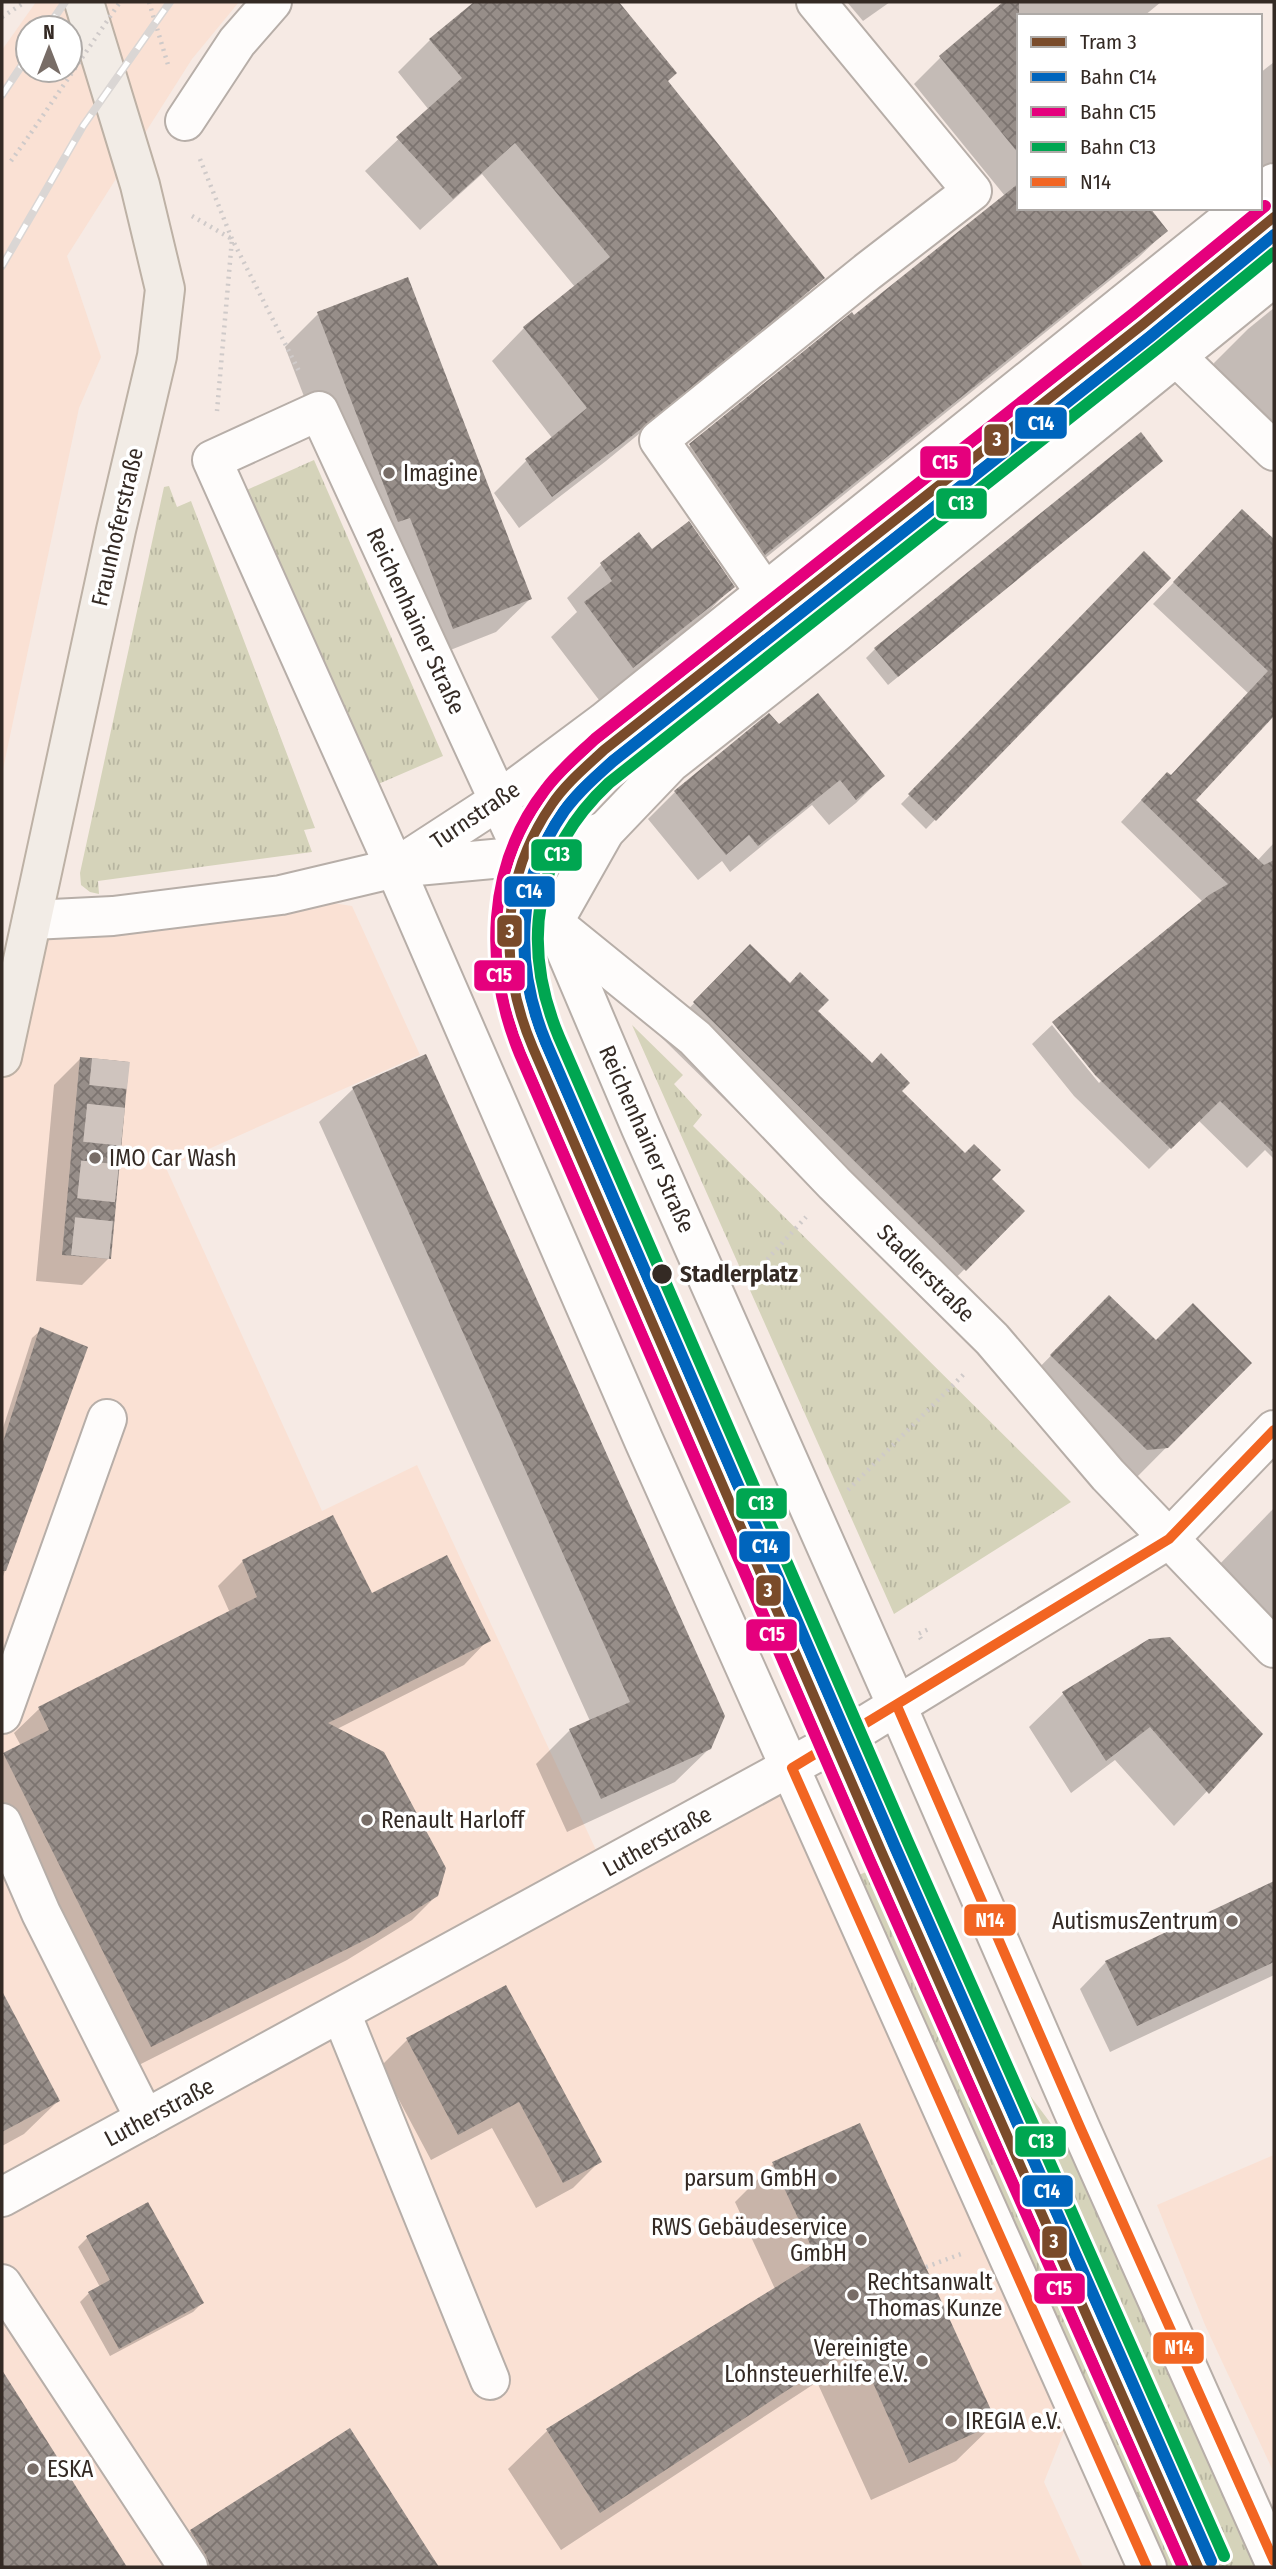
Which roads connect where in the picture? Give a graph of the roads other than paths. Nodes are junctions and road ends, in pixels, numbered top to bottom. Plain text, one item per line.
1 (84, 2) edge
2 (272, 2) edge
3 (816, 2) edge
4 (185, 121) road end
5 (1241, 210) edge
6 (1274, 277) edge
7 (1123, 305) junction
8 (1176, 357) junction
9 (1274, 452) edge
10 (764, 591) junction
11 (499, 801) junction
12 (604, 831) junction
13 (524, 856) junction
14 (395, 868) junction
15 (32, 920) junction
16 (553, 923) junction
17 (2, 1057) edge
18 (107, 1419) dead end
19 (1274, 1430) edge
20 (1169, 1539) junction
21 (1274, 1648) edge
22 (897, 1706) junction
23 (2, 1714) edge
24 (792, 1768) junction
25 (2, 1823) edge
26 (341, 2013) junction
27 (145, 2119) junction
28 (2, 2197) edge
29 (2, 2284) edge
30 (490, 2380) dead end
31 (1274, 2561) edge
32 (188, 2567) edge
33 (1147, 2567) edge

1 - 15 main road, Fraunhoferstraße
2 - 4 street
3 - 10 street
5 - 7 street, Turnstraße
6 - 8 street, Turnstraße
7 - 8 street
7 - 10 street, Turnstraße
8 - 9 street
8 - 12 street, Turnstraße
10 - 11 street, Turnstraße
11 - 13 street, Reichenhainer Straße
11 - 14 street, Turnstraße
11 - 14 street, Reichenhainer Straße
12 - 13 street, Turnstraße
12 - 16 street, Turnstraße
13 - 14 street, Turnstraße
13 - 16 street, Reichenhainer Straße
14 - 15 street, Turnstraße
14 - 24 street
15 - 17 main road, Fraunhoferstraße
16 - 20 street, Stadlerstraße
16 - 22 street, Reichenhainer Straße
18 - 23 street
19 - 20 street, Lutherstraße
20 - 21 street, Stadlerstraße
20 - 22 street, Lutherstraße
22 - 24 street, Lutherstraße
22 - 31 street, Reichenhainer Straße
24 - 26 street, Lutherstraße
24 - 33 street
25 - 27 street
26 - 27 street, Lutherstraße
26 - 30 street
27 - 28 street, Lutherstraße
29 - 32 street

